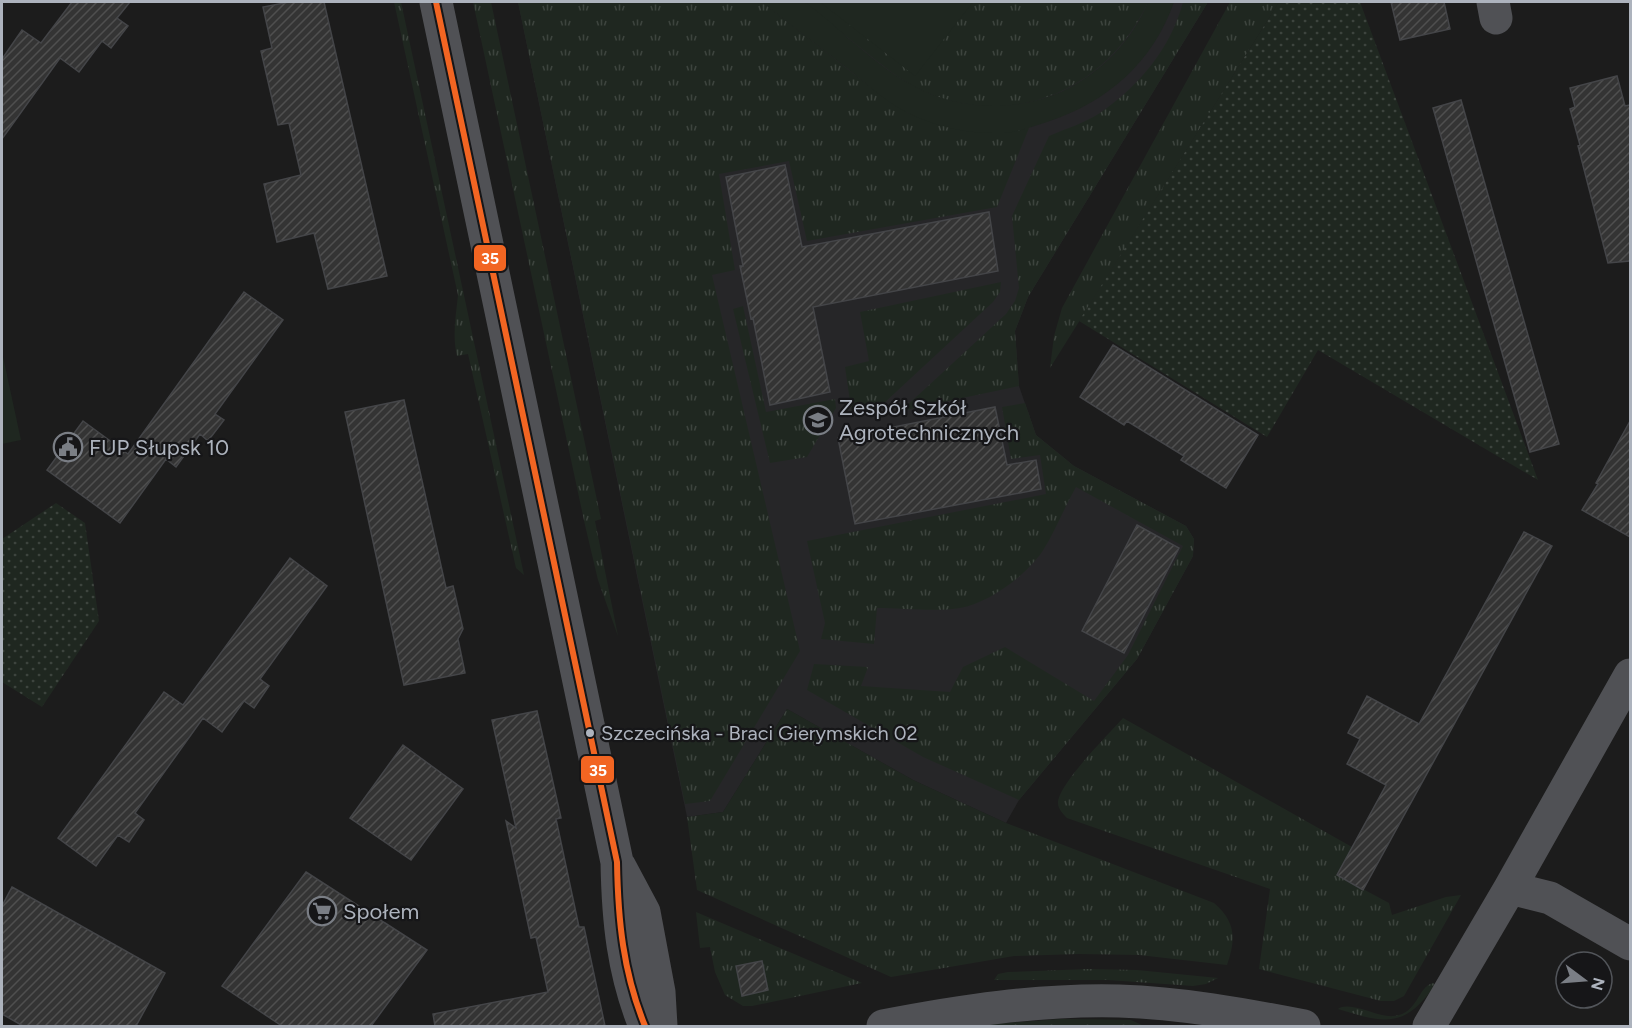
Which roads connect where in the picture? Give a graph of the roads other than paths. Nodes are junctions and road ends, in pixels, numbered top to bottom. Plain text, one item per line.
1 (436, 2) edge
2 (1630, 675) edge
3 (617, 862) junction
4 (1510, 888) junction
5 (1630, 944) edge
6 (645, 1026) edge
7 (661, 1026) edge
8 (883, 1026) edge
9 (1304, 1026) edge
10 (1429, 1026) edge

1 - 3 street
2 - 4 street
3 - 6 street
3 - 7 street
4 - 5 street
4 - 10 street
8 - 9 street

